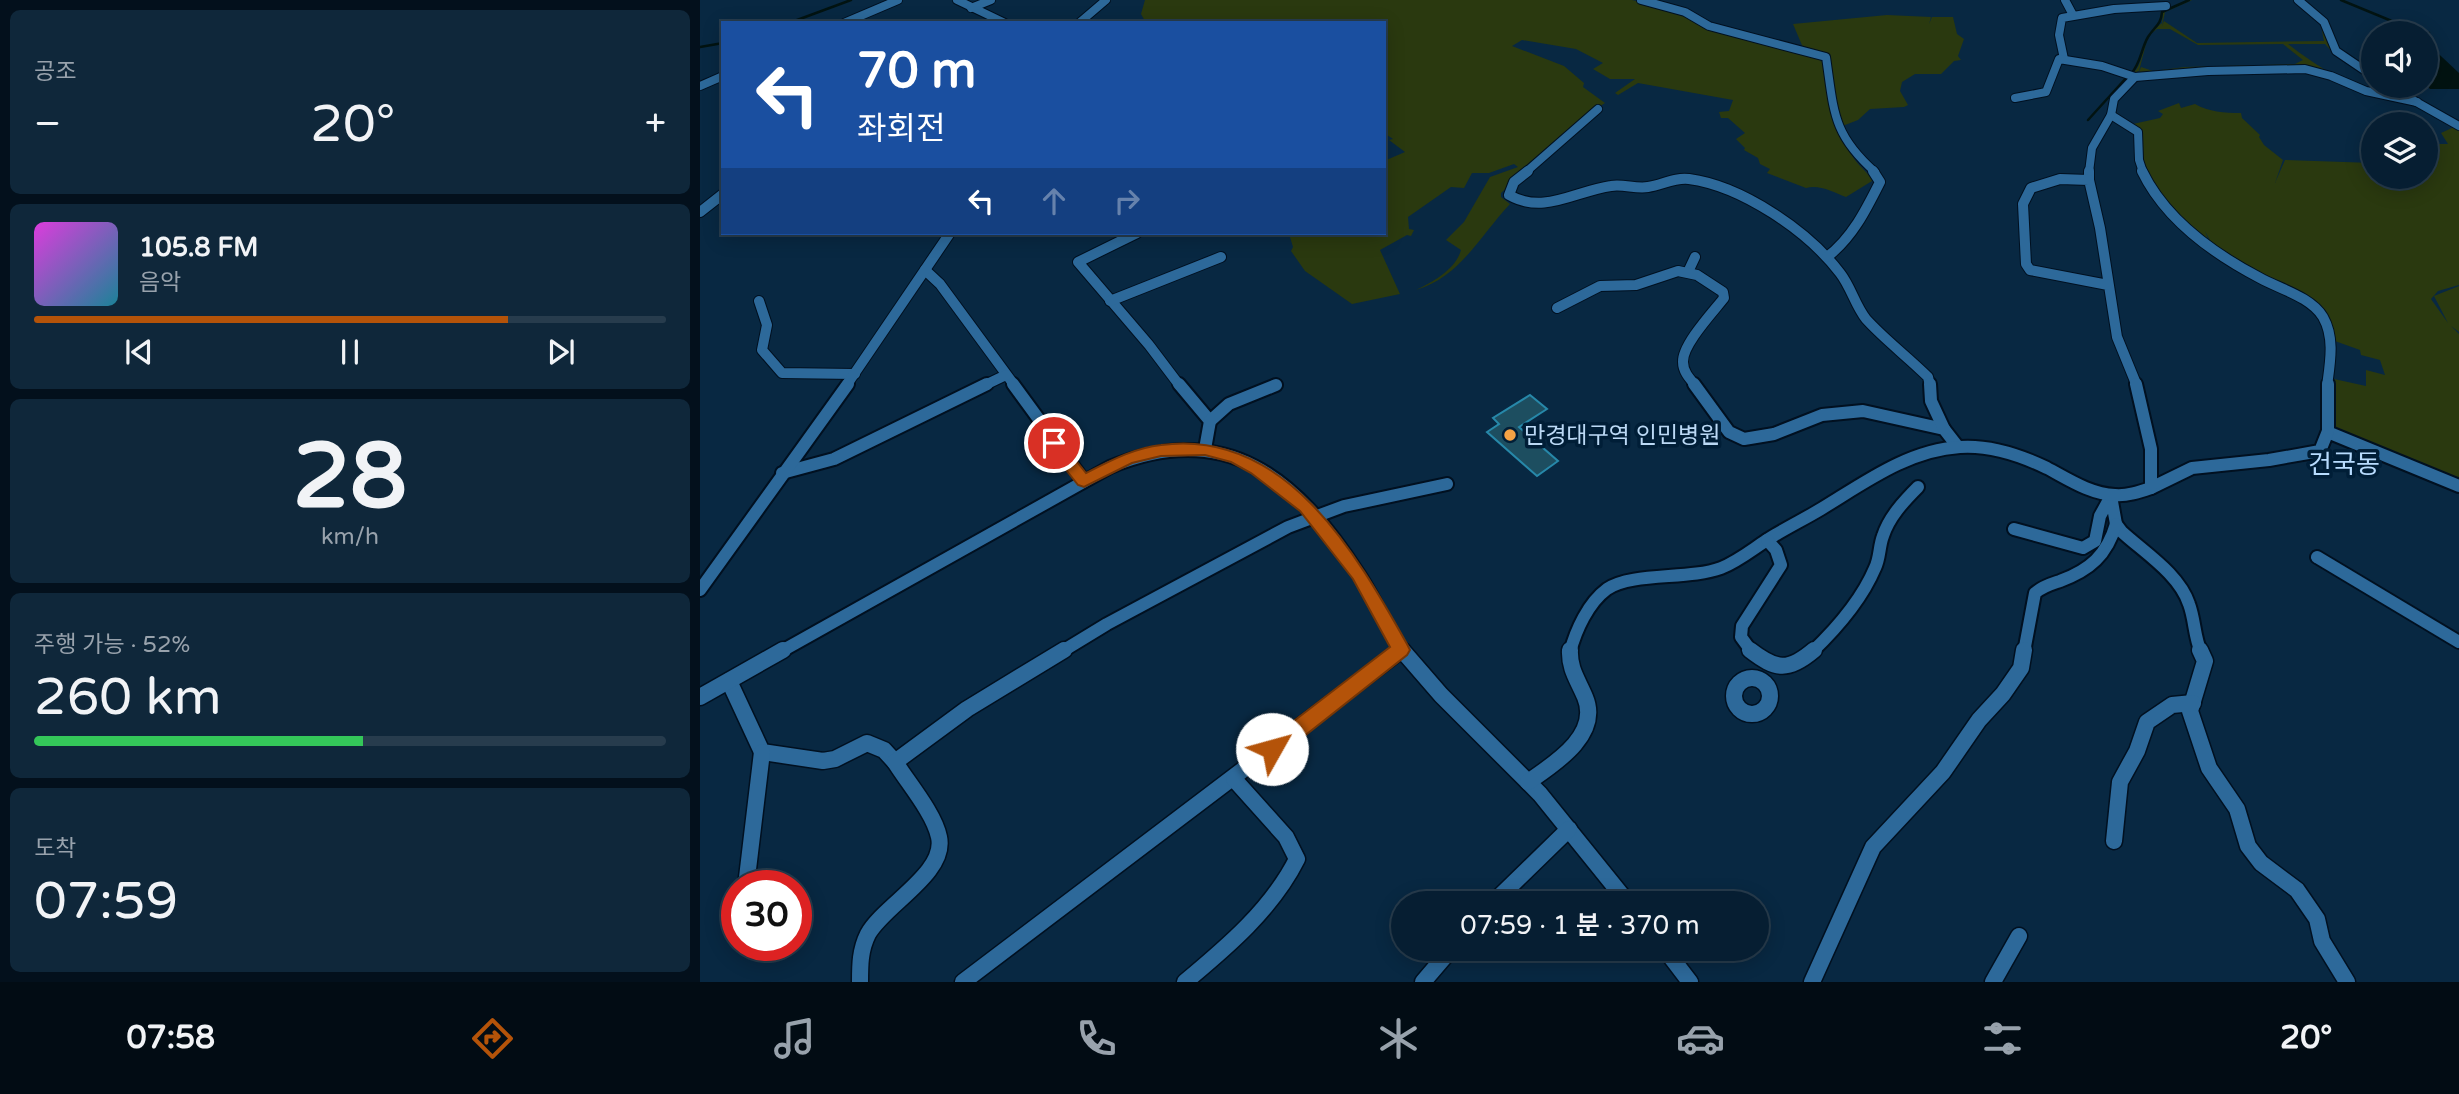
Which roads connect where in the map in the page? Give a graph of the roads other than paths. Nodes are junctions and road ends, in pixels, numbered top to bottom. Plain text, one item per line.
1 (898, 0) edge
2 (957, 0) edge
3 (991, 0) edge
4 (1641, 0) edge
5 (2065, 0) edge
6 (2298, 0) edge
7 (1104, 2) edge
8 (2138, 3) edge
9 (2166, 6) dead end
10 (971, 8) junction
11 (2073, 15) junction
12 (849, 21) edge
13 (1000, 21) edge
14 (1081, 21) edge
15 (2064, 59) junction
16 (2361, 68) edge
17 (721, 77) edge
18 (2135, 77) junction
19 (700, 86) edge
20 (2015, 98) dead end
21 (2410, 98) edge
22 (2417, 102) junction
23 (1598, 109) dead end
24 (2111, 115) junction
25 (2459, 126) edge
26 (2089, 180) junction
27 (721, 196) edge
28 (700, 212) edge
29 (949, 235) edge
30 (1115, 237) edge
31 (1221, 257) dead end
32 (1695, 257) dead end
33 (1827, 257) junction
34 (925, 270) junction
35 (1688, 272) junction
36 (2108, 285) junction
37 (759, 301) dead end
38 (1110, 301) junction
39 (1557, 308) dead end
40 (855, 374) junction
41 (1006, 375) junction
42 (1276, 385) dead end
43 (1210, 421) junction
44 (1944, 429) junction
45 (2330, 433) junction
46 (1958, 447) junction
47 (1205, 449) junction
48 (782, 473) junction
49 (1084, 481) junction
50 (1447, 484) dead end
51 (2459, 486) edge
52 (1918, 487) dead end
53 (2151, 488) junction
54 (2111, 496) junction
55 (1314, 515) junction
56 (2116, 524) junction
57 (2014, 528) dead end
58 (1767, 540) junction
59 (2317, 557) dead end
60 (700, 590) edge
61 (2459, 642) edge
62 (1401, 650) junction
63 (1766, 662) junction
64 (1757, 680) dead end
65 (729, 681) junction
66 (700, 697) edge
67 (2193, 703) junction
68 (762, 752) junction
69 (895, 762) junction
70 (1234, 779) junction
71 (1528, 782) junction
72 (1569, 829) junction
73 (2114, 841) dead end
74 (748, 870) edge
75 (1505, 891) edge
76 (1618, 891) edge
77 (2019, 936) dead end
78 (1441, 961) edge
79 (1674, 961) edge
80 (860, 982) edge
81 (963, 982) edge
82 (1185, 982) edge
83 (1423, 982) edge
84 (1690, 982) edge
85 (1812, 982) edge
86 (1993, 982) edge
87 (2347, 982) edge

1 - 12 street
2 - 10 street
3 - 10 street
4 - 33 street
5 - 11 street
6 - 16 street
7 - 14 street
8 - 9 street
8 - 11 street
10 - 13 street
11 - 15 street
15 - 18 street
15 - 20 street
17 - 19 street
18 - 22 street
18 - 24 street
21 - 22 street
22 - 25 street
23 - 33 street
24 - 26 street
24 - 45 street
26 - 36 street
26 - 36 street
27 - 28 street
29 - 34 street
30 - 38 street
31 - 38 street
32 - 35 street
33 - 44 street
34 - 40 street
34 - 41 street
35 - 39 street
35 - 44 street
36 - 53 street
37 - 40 street
38 - 43 street
40 - 48 street
41 - 48 street
41 - 49 street
42 - 43 street
43 - 47 street
44 - 46 street
45 - 51 street
45 - 53 street
46 - 54 street
46 - 58 street
47 - 49 street
47 - 55 street
48 - 60 street
49 - 65 street
50 - 55 street
52 - 63 street
53 - 54 street
54 - 56 street
54 - 57 street
55 - 62 street
55 - 69 street
56 - 67 street
56 - 85 street
58 - 63 street
58 - 71 street
59 - 61 street
62 - 70 street
62 - 71 street
63 - 64 street
65 - 66 street
65 - 68 street
67 - 73 street
67 - 87 street
68 - 69 street
68 - 74 street
69 - 80 street
70 - 81 street
70 - 82 street
71 - 72 street
72 - 75 street
72 - 76 street
77 - 86 street
78 - 83 street
79 - 84 street

